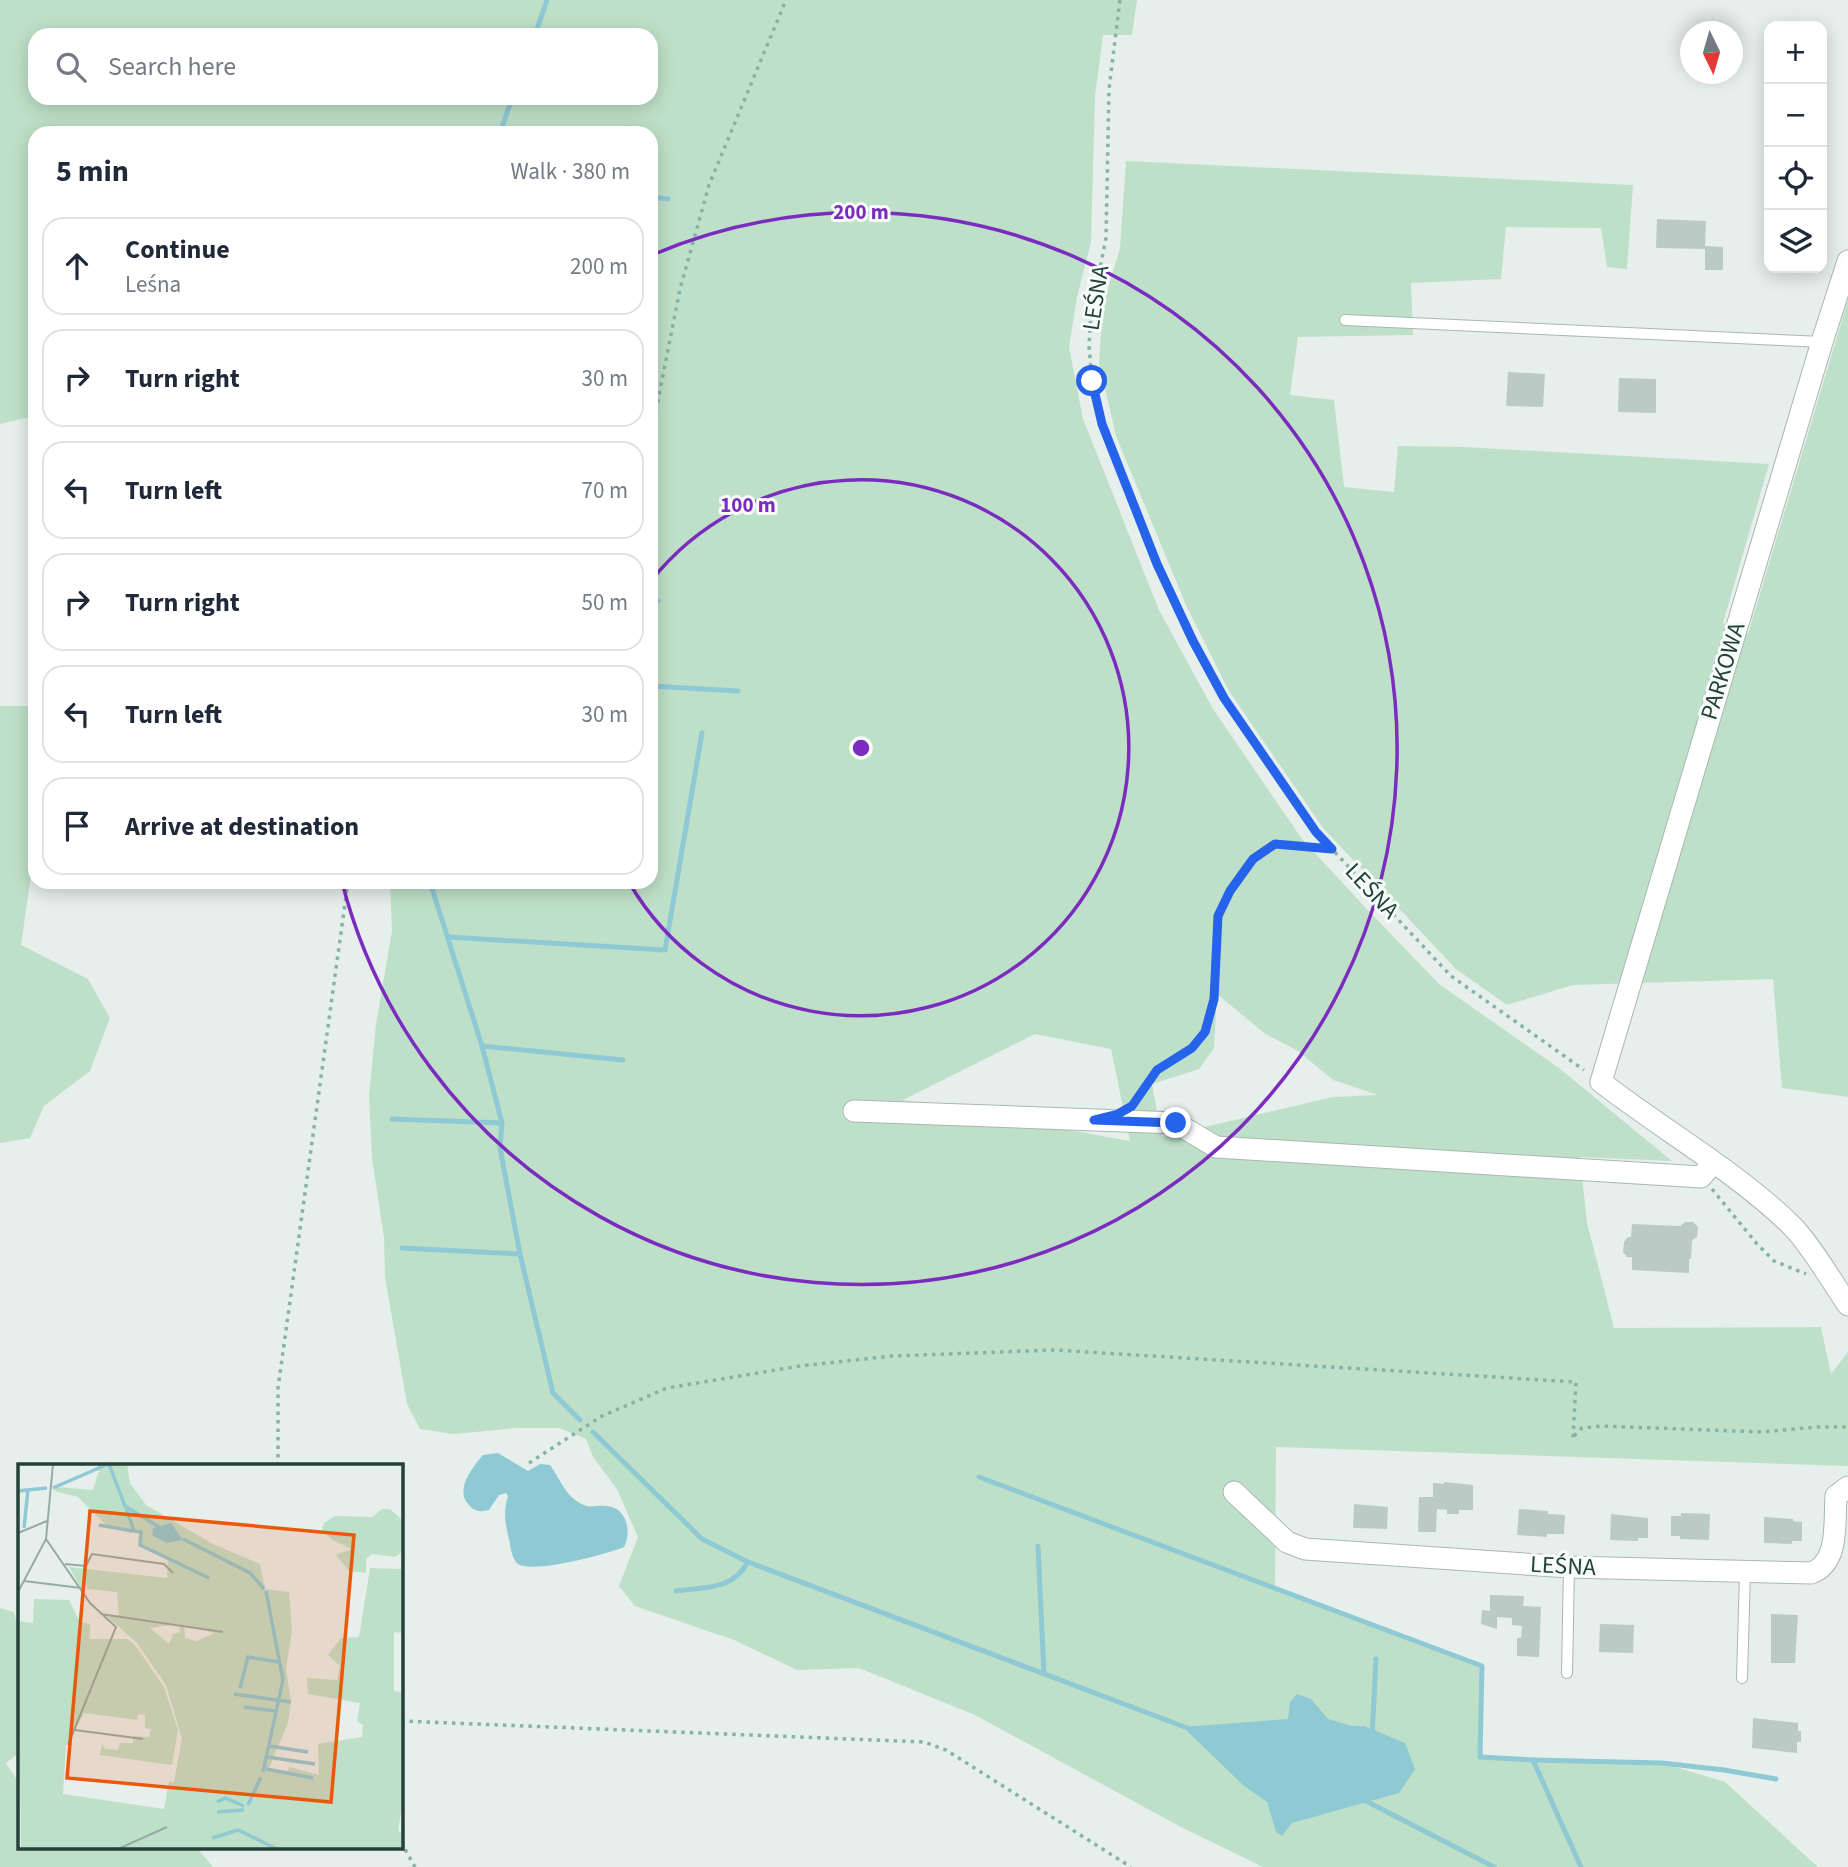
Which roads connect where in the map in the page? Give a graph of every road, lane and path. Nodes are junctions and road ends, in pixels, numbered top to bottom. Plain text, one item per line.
1 (786, 0) edge
2 (1120, 0) edge
3 (1848, 261) edge
4 (1345, 320) dead end
5 (1822, 342) junction
6 (658, 401) edge
7 (1332, 849) junction
8 (347, 889) edge
9 (1601, 1082) junction
10 (1132, 1106) dead end
11 (854, 1111) dead end
12 (1707, 1170) junction
13 (1829, 1278) junction
14 (1848, 1305) edge
15 (1848, 1427) edge
16 (529, 1462) dead end
17 (278, 1464) edge
18 (1848, 1487) edge
19 (1234, 1492) dead end
20 (1569, 1567) junction
21 (1745, 1573) junction
22 (1567, 1673) dead end
23 (1742, 1678) dead end
24 (402, 1721) edge
25 (402, 1844) edge
26 (415, 1867) edge
27 (1131, 1867) edge

1 - 6 path
2 - 7 path, LEŚNA
3 - 5 street, PARKOWA
4 - 5 lane
5 - 9 street, PARKOWA
7 - 9 path, LEŚNA
7 - 10 path
8 - 17 path
9 - 12 street
11 - 12 street
12 - 13 street
12 - 13 path
13 - 14 street
15 - 16 path
18 - 21 street, LEŚNA
19 - 20 street, LEŚNA
20 - 21 street, LEŚNA
20 - 22 lane
21 - 23 lane
24 - 27 path
25 - 26 path

